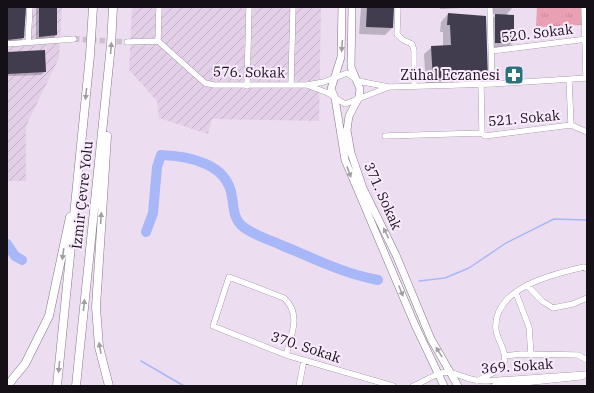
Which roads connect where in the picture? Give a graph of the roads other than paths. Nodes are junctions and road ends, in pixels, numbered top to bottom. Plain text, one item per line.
1 (30, 7) edge
2 (93, 7) edge
3 (113, 7) edge
4 (160, 7) edge
5 (249, 7) edge
6 (292, 7) edge
7 (342, 7) edge
8 (352, 7) edge
9 (398, 7) edge
10 (490, 7) edge
11 (584, 7) edge
12 (74, 39) tunnel mouth
13 (586, 39) edge
14 (158, 41) junction
15 (28, 42) junction
16 (127, 42) tunnel mouth
17 (7, 44) edge
18 (491, 50) junction
19 (336, 77) junction
20 (586, 78) edge
21 (569, 80) junction
22 (358, 81) junction
23 (492, 84) junction
24 (291, 85) junction
25 (307, 85) junction
26 (481, 85) junction
27 (247, 86) junction
28 (414, 86) junction
29 (106, 87) junction
30 (389, 87) junction
31 (359, 97) junction
32 (335, 98) junction
33 (571, 125) junction
34 (587, 132) edge
35 (482, 133) junction
36 (385, 136) dead end
37 (77, 189) junction
38 (587, 269) edge
39 (527, 285) junction
40 (516, 293) junction
41 (587, 298) edge
42 (531, 354) junction
43 (286, 355) junction
44 (505, 356) junction
45 (304, 360) junction
46 (587, 360) edge
47 (451, 372) junction
48 (437, 374) junction
49 (587, 375) edge
50 (366, 378) junction
51 (477, 381) junction
52 (7, 386) edge
53 (57, 386) edge
54 (76, 386) edge
55 (109, 386) edge
56 (300, 386) edge
57 (366, 386) edge
58 (393, 386) edge
59 (413, 386) edge
60 (444, 386) edge
61 (458, 386) edge
62 (494, 386) edge

1 - 15 street
2 -> 37 highway, İzmir Çevre Yolu
29 -> 3 highway, İzmir Çevre Yolu
4 - 14 street
5 - 27 street
6 - 24 street
7 -> 19 main road, 371. Sokak
8 - 22 main road
9 - 28 street
10 - 18 street
11 - 13 street
12 - 15 street
13 - 18 street, 520. Sokak
13 - 20 street
14 - 16 street
14 - 27 street, 576. Sokak
15 - 17 street
18 - 23 street
19 - 22 street
19 - 25 street
19 - 32 main road, 371. Sokak
20 - 21 street
21 - 23 street
21 - 33 street, 521. Sokak
22 - 30 street
22 - 31 main road
23 - 26 street
24 - 25 street, 576. Sokak
24 - 27 street, 576. Sokak
25 - 32 street
26 - 28 street
26 - 35 street, 521. Sokak
28 - 30 street
54 -> 29 highway, İzmir Çevre Yolu
55 -> 29 highway
30 - 31 street
31 - 32 street
47 -> 31 main road, 371. Sokak
32 -> 48 main road, 371. Sokak
33 - 34 street
33 - 35 street, 521. Sokak
35 - 36 street
37 -> 52 highway
37 -> 53 highway, İzmir Çevre Yolu
38 - 39 street
39 - 40 street
39 - 41 street
40 - 42 street
40 - 44 street
42 - 44 street
42 - 46 street
43 - 43 street, 370. Sokak
43 - 45 street, 370. Sokak
44 - 51 street
45 - 50 street, 370. Sokak
45 - 56 street
47 - 48 street
47 - 51 street, 369. Sokak
47 - 61 main road, 371. Sokak
48 - 59 street
48 - 60 main road, 371. Sokak
49 - 51 street, 369. Sokak
49 - 62 street, 369. Sokak
50 - 57 street
50 - 58 street, 370. Sokak

